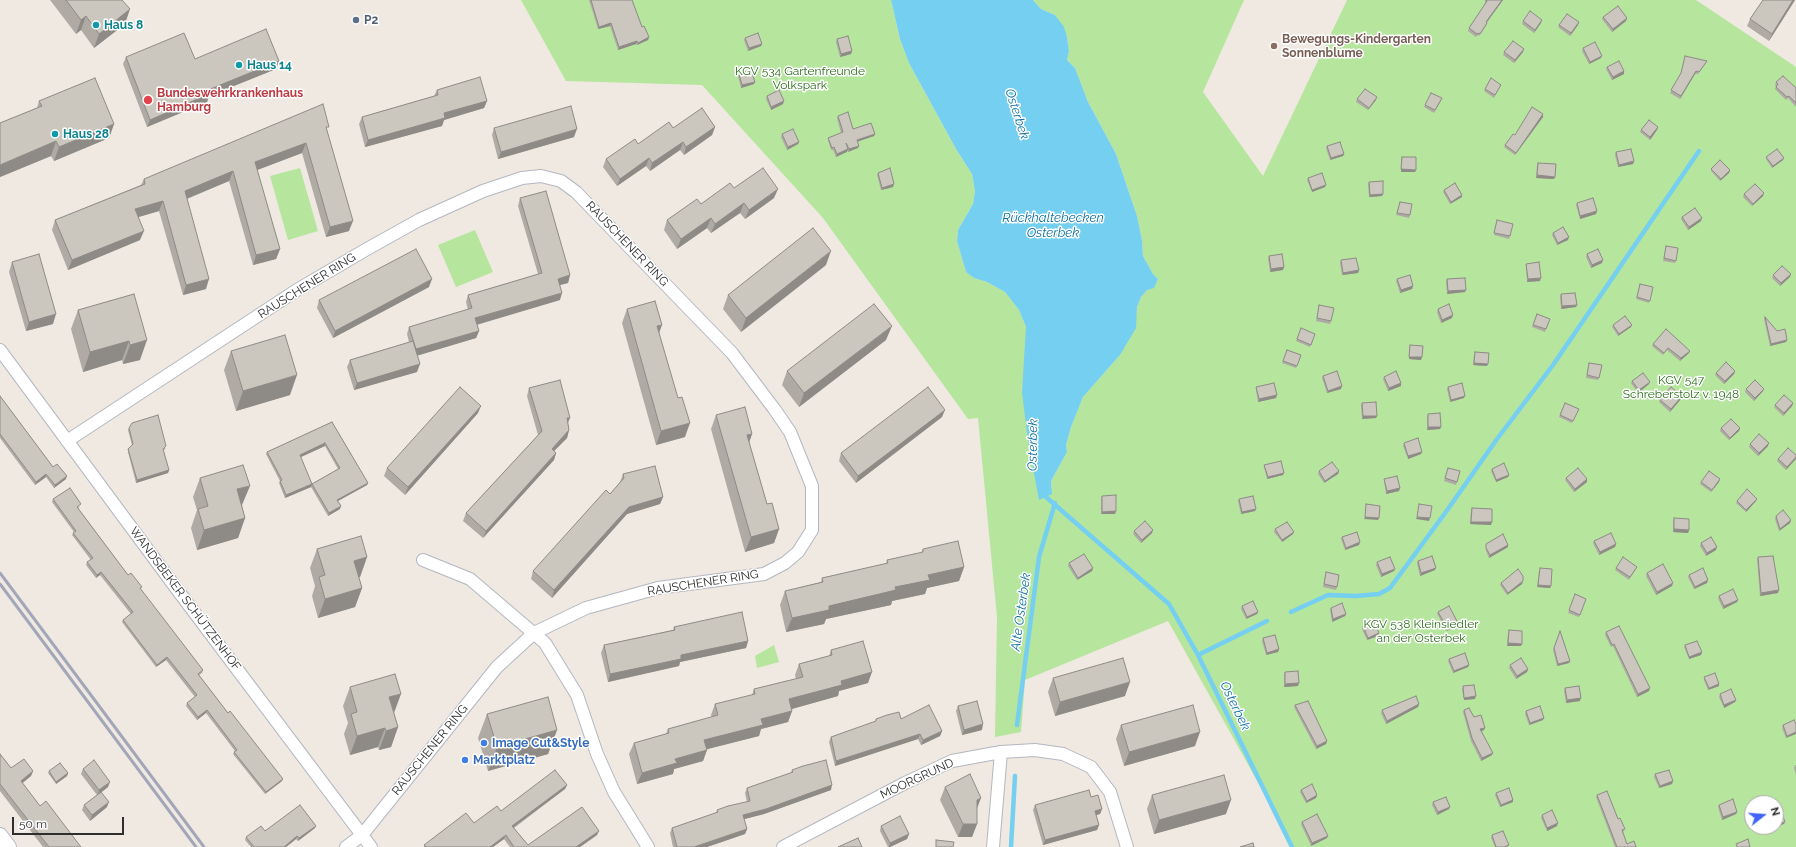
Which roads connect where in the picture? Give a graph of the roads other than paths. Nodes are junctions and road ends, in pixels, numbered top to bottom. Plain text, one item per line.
1 (0, 350) edge
2 (67, 441) junction
3 (423, 560) dead end
4 (534, 633) junction
5 (1001, 752) junction
6 (0, 835) edge
7 (362, 835) junction
8 (10, 847) edge
9 (346, 847) edge
10 (371, 847) edge
11 (648, 847) edge
12 (783, 847) edge
13 (993, 847) edge
14 (1128, 847) edge

1 - 2 street, WANDSBEKER SCHÜTZENHOF
2 - 4 street, RAUSCHENER RING
2 - 7 street, WANDSBEKER SCHÜTZENHOF
3 - 4 street
4 - 7 street, RAUSCHENER RING
4 - 11 street
5 - 12 street, MOORGRUND
5 - 13 street
5 - 14 street, MOORGRUND
6 - 8 street
7 - 9 street, RAUSCHENER RING
7 - 10 street, WANDSBEKER SCHÜTZENHOF

